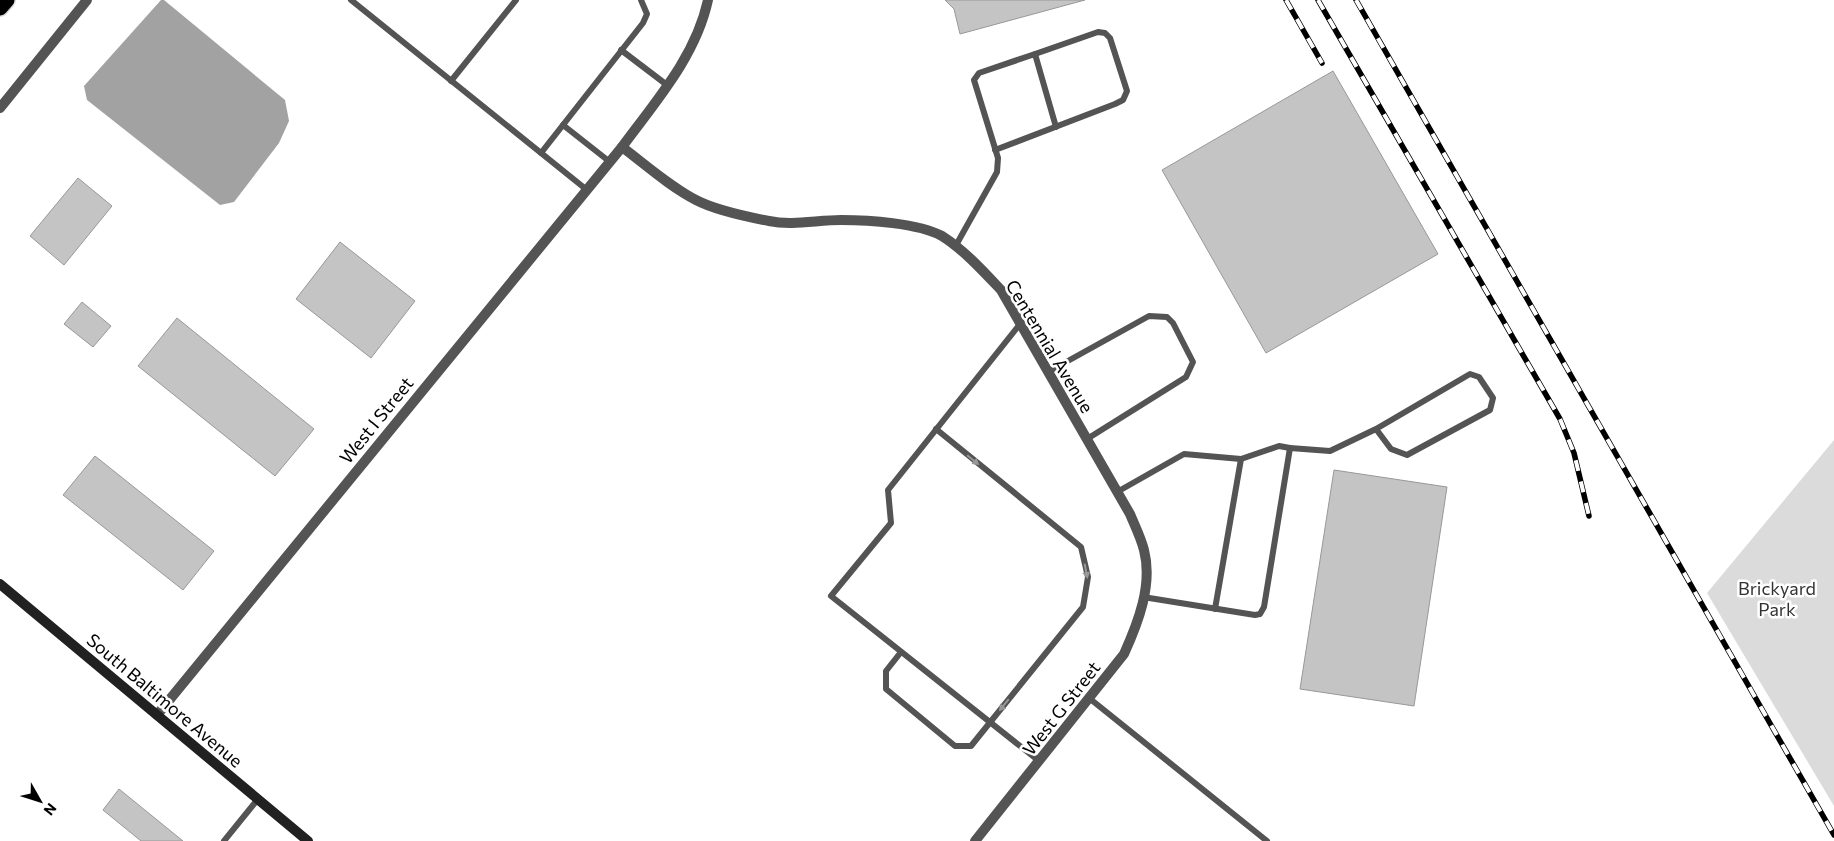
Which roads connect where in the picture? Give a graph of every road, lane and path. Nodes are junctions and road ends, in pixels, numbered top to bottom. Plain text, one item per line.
1 (7, 0) edge
2 (87, 0) edge
3 (351, 0) edge
4 (516, 0) edge
5 (642, 0) edge
6 (708, 0) edge
7 (0, 8) edge
8 (621, 50) junction
9 (1035, 54) junction
10 (451, 81) junction
11 (667, 86) junction
12 (0, 108) edge
13 (563, 125) junction
14 (1056, 126) junction
15 (622, 147) junction
16 (995, 150) junction
17 (541, 153) junction
18 (610, 162) junction
19 (587, 190) junction
20 (955, 247) junction
21 (1020, 324) junction
22 (1048, 372) junction
23 (1376, 428) junction
24 (936, 430) junction
25 (1087, 439) junction
26 (1290, 448) junction
27 (1241, 459) junction
28 (1117, 492) junction
29 (1147, 582) joint
30 (0, 584) edge
31 (1143, 597) junction
32 (1214, 609) junction
33 (901, 652) junction
34 (1089, 698) junction
35 (157, 715) junction
36 (990, 723) junction
37 (1039, 761) junction
38 (258, 799) junction
39 (224, 841) edge
40 (308, 841) edge
41 (975, 841) edge
42 (1267, 841) edge

1 - 7 highway
2 - 12 street
3 - 10 lane
4 - 10 lane
5 - 8 lane
6 - 11 street, West I Street
8 - 11 lane
8 - 13 lane
9 - 14 lane
9 - 14 lane
9 - 16 lane
10 - 17 lane
11 - 15 street, West I Street
13 - 17 lane
13 - 18 lane
14 - 16 lane
15 - 18 street, West I Street
15 - 20 street, Centennial Avenue
16 - 20 lane
17 - 19 lane
18 - 19 street, West I Street
19 - 35 street, West I Street
20 - 21 street, Centennial Avenue
21 - 22 street, Centennial Avenue
21 - 24 lane
22 - 25 street, Centennial Avenue
22 - 25 lane
23 - 23 lane
23 - 26 lane
24 - 33 lane
24 -> 36 lane
25 - 28 street, Centennial Avenue
26 - 27 lane
26 - 32 lane
27 - 28 lane
27 - 32 lane
28 - 29 street, Centennial Avenue
29 - 31 street, West G Street
30 - 35 street, South Baltimore Avenue
31 - 32 lane
31 - 34 street, West G Street
33 - 36 lane
33 - 36 lane
34 - 37 street, West G Street
34 - 42 lane
35 - 38 street, South Baltimore Avenue
36 - 37 lane
37 - 41 street, West G Street
38 - 39 lane
38 - 40 street, South Baltimore Avenue

